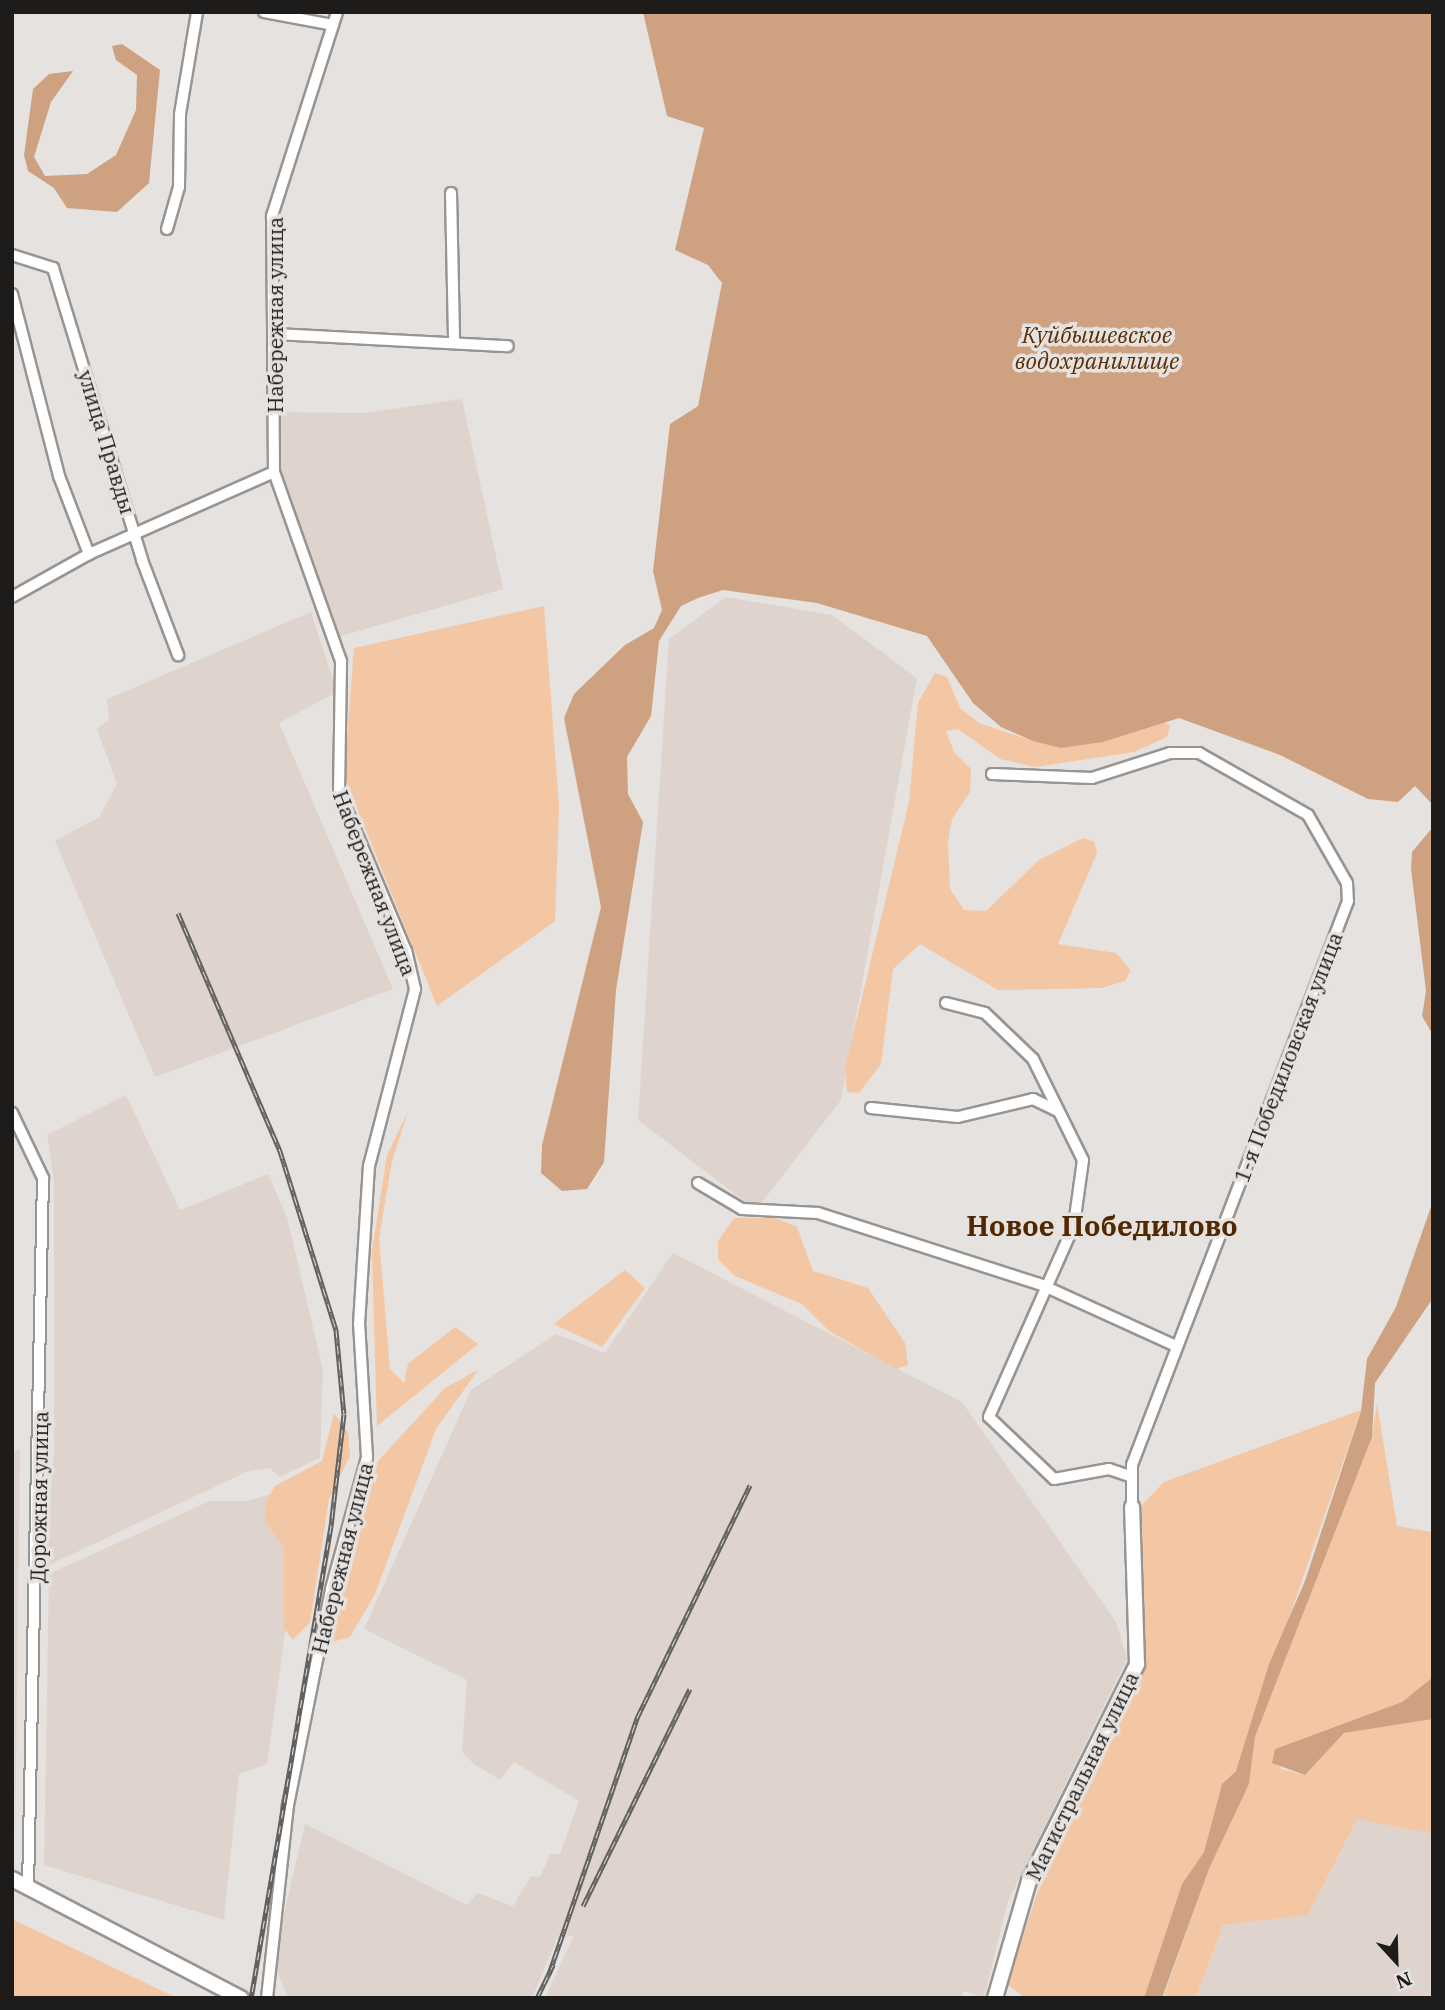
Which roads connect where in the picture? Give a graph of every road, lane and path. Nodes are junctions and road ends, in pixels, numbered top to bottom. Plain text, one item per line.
1 (197, 12) edge
2 (264, 12) edge
3 (337, 12) edge
4 (333, 25) junction
5 (451, 193) dead end
6 (167, 229) dead end
7 (12, 255) edge
8 (12, 294) edge
9 (276, 334) junction
10 (454, 340) junction
11 (508, 346) dead end
12 (275, 472) junction
13 (135, 534) junction
14 (89, 554) junction
15 (12, 597) edge
16 (178, 655) dead end
17 (992, 774) dead end
18 (946, 1003) dead end
19 (870, 1108) dead end
20 (1059, 1111) junction
21 (12, 1113) edge
22 (698, 1183) dead end
23 (1042, 1285) junction
24 (1176, 1346) junction
25 (1132, 1477) junction
26 (1132, 1507) joint
27 (12, 1880) edge
28 (28, 1887) junction
29 (241, 1998) edge
30 (267, 1998) edge
31 (995, 1998) edge

1 - 6 street
2 - 4 street
3 - 4 street, Набережная улица
4 - 9 street, Набережная улица
5 - 10 street
7 - 13 street, улица Правды
8 - 14 street
9 - 10 street
9 - 12 street, Набережная улица
10 - 11 street
12 - 13 street
12 - 30 street, Набережная улица
13 - 14 street
13 - 16 street, улица Правды
14 - 15 street
17 - 24 street, 1-я Победиловская улица
18 - 20 street
19 - 20 street
20 - 23 street
21 - 28 street, Дорожная улица
22 - 23 street
23 - 24 street
23 - 25 street
24 - 25 street, 1-я Победиловская улица
25 - 26 street, 1-я Победиловская улица
26 - 31 street, Магистральная улица
27 - 28 street
28 - 29 street

